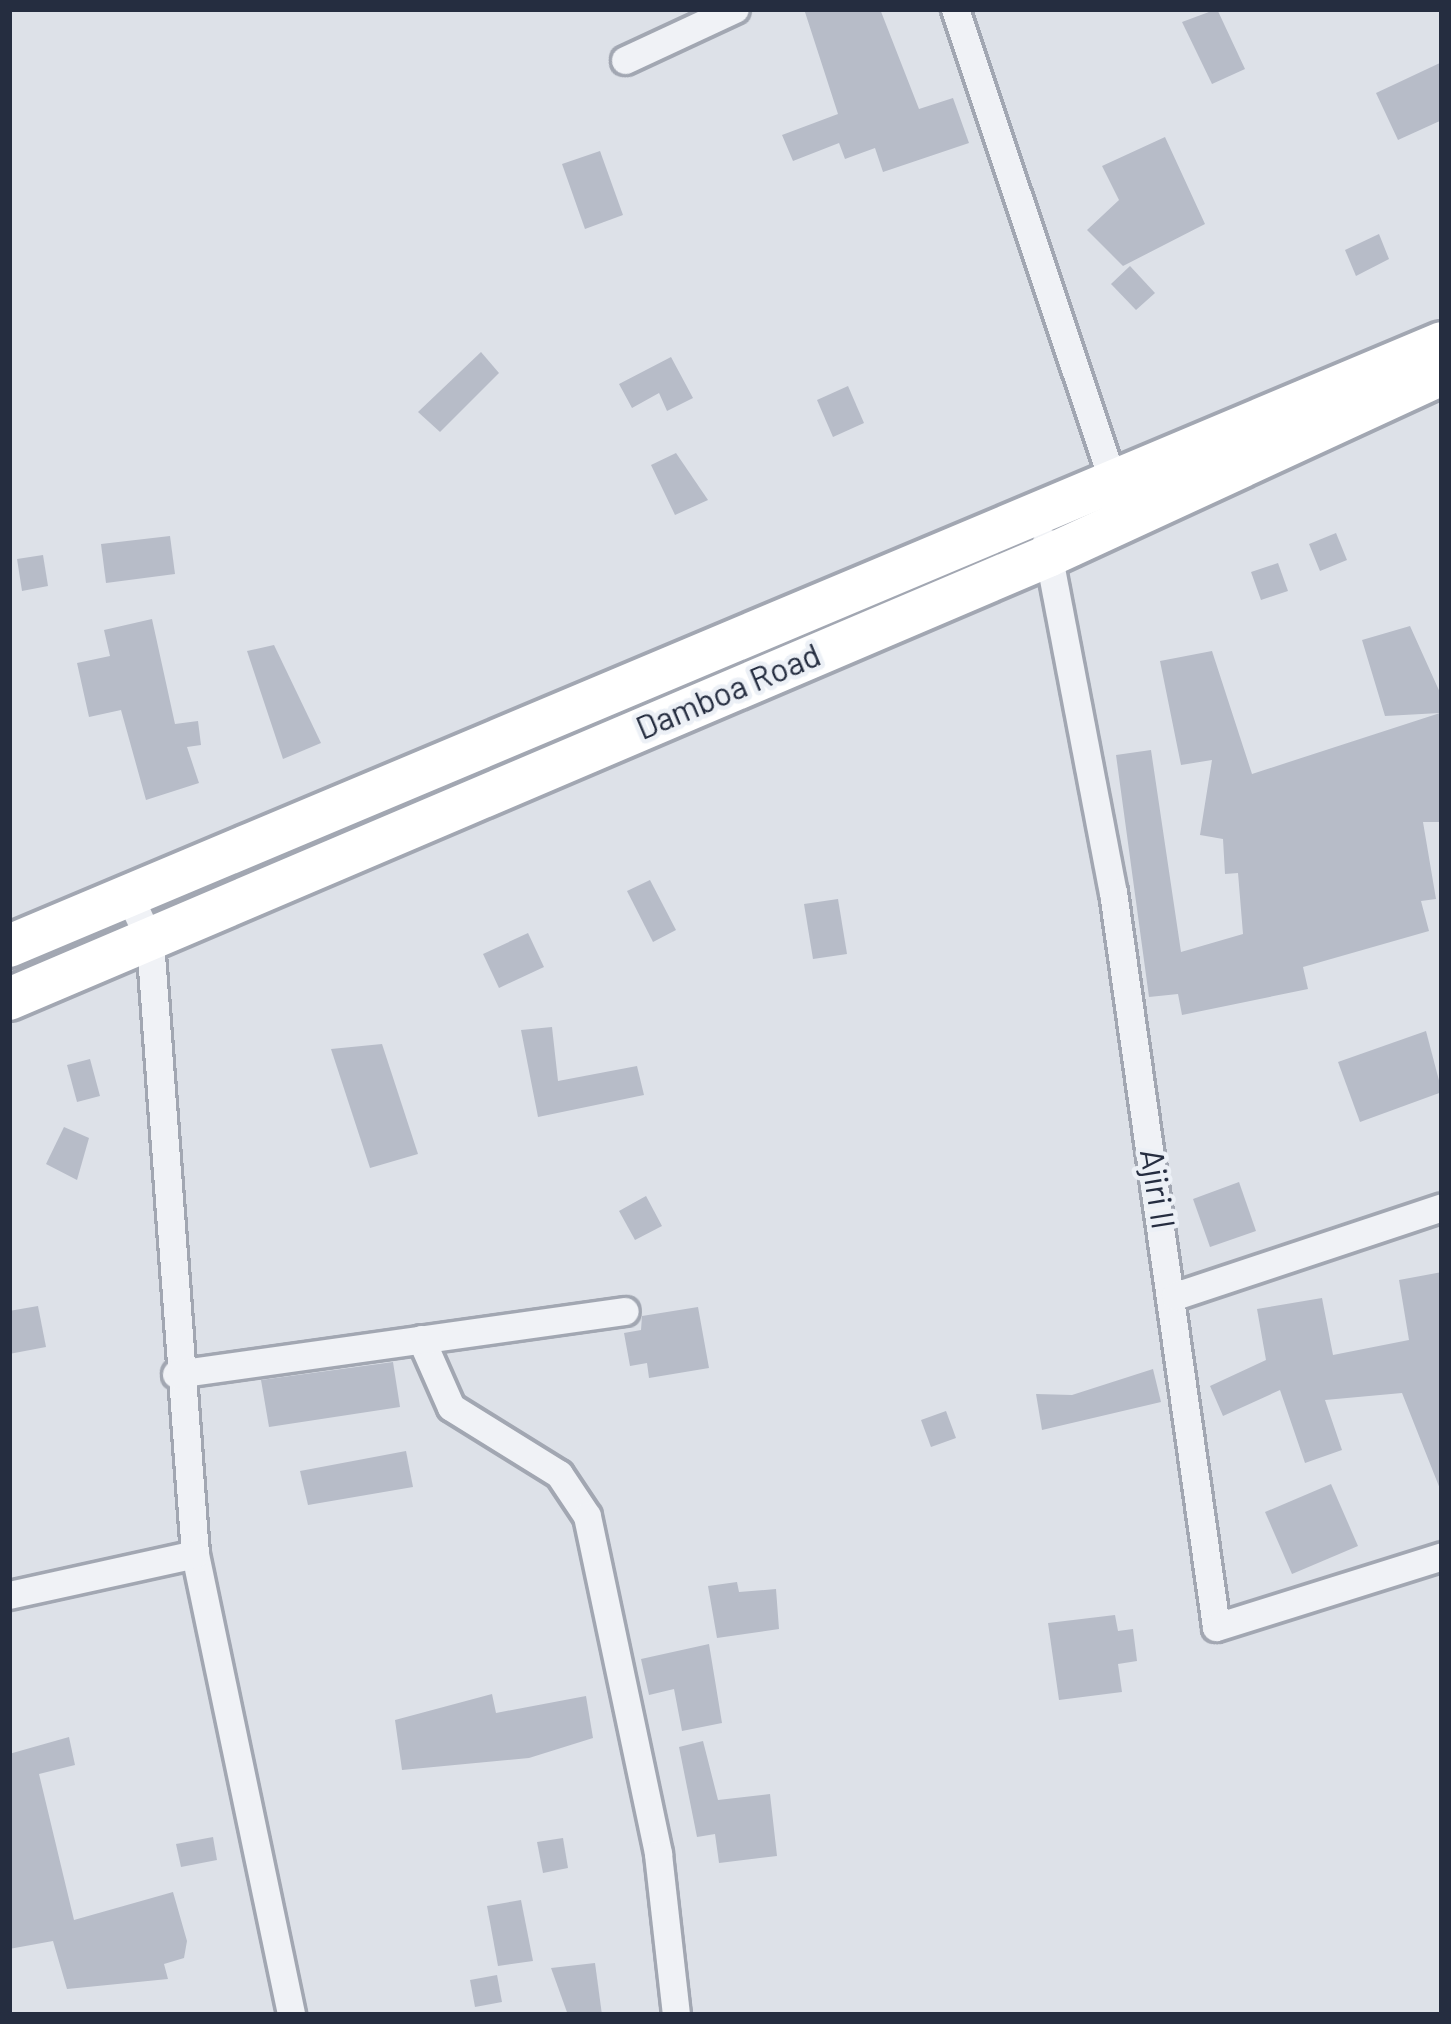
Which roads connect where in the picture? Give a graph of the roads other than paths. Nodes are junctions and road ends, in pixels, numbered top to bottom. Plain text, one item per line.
1 (735, 9) edge
2 (955, 9) edge
3 (625, 60) dead end
4 (1442, 343) edge
5 (1442, 374) edge
6 (1121, 503) junction
7 (1045, 538) junction
8 (131, 899) junction
9 (150, 941) junction
10 (9, 946) edge
11 (9, 999) edge
12 (1442, 1207) edge
13 (1174, 1295) junction
14 (625, 1311) dead end
15 (421, 1340) junction
16 (176, 1374) junction
17 (195, 1553) junction
18 (1442, 1556) edge
19 (9, 1594) edge
20 (291, 2015) edge
21 (676, 2015) edge

1 - 3 street
2 - 6 street
4 - 6 main road, Damboa Road
5 - 6 main road, Damboa Road
6 - 7 main road, Damboa Road
7 - 8 main road, Damboa Road
7 - 9 main road, Damboa Road
7 - 13 street, Ajiri II
8 - 9 street
8 - 10 main road, Damboa Road
9 - 11 main road, Damboa Road
9 - 16 street
12 - 13 street
13 - 18 street, Ajiri II
14 - 15 street
15 - 16 street
15 - 21 street
16 - 17 street
17 - 19 street
17 - 20 street

